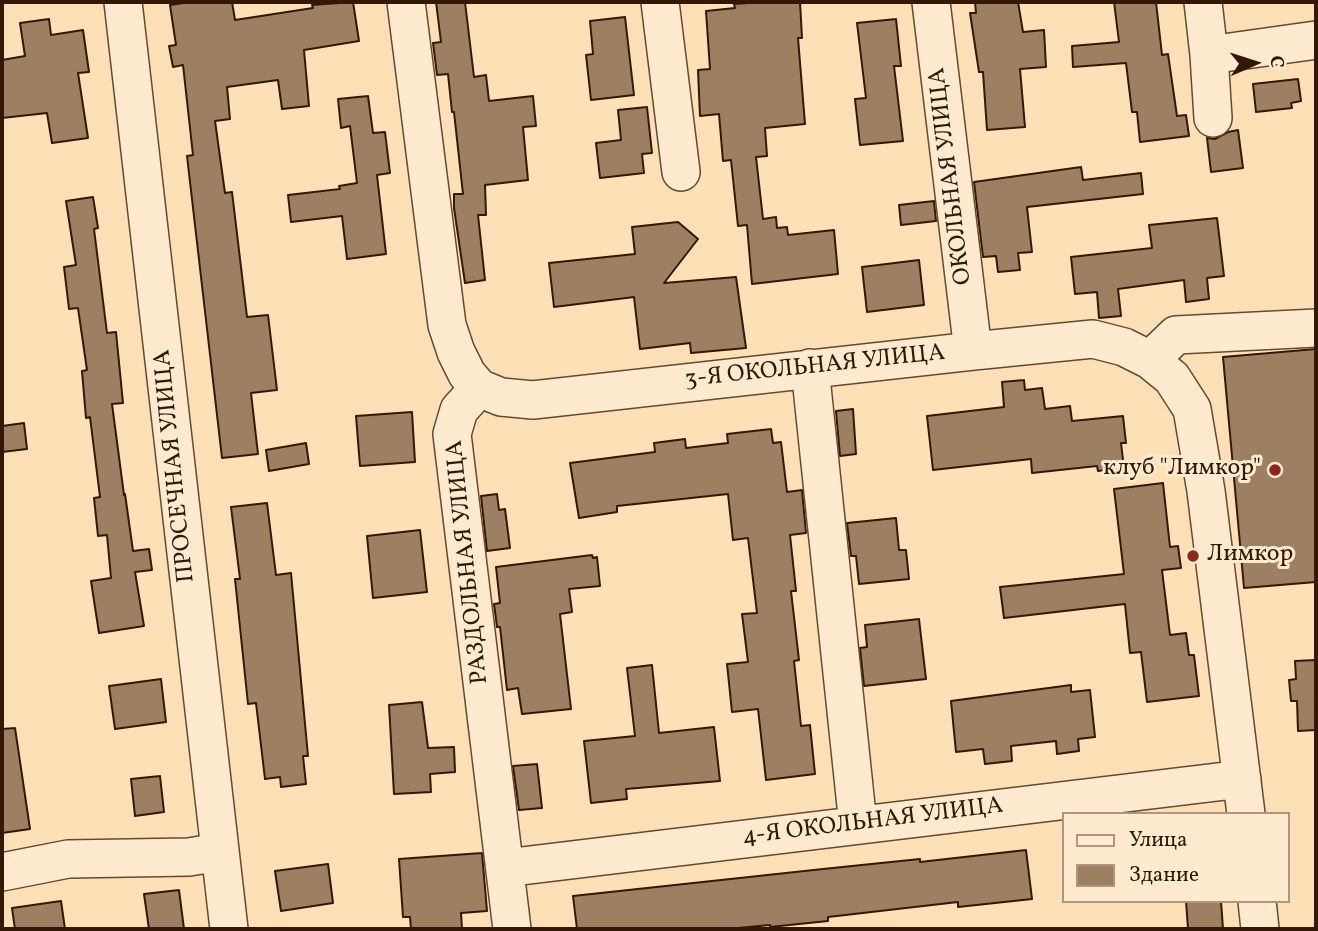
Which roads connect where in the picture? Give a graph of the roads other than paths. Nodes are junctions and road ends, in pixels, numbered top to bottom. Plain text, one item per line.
1 (123, 2) edge
2 (406, 2) edge
3 (660, 2) edge
4 (931, 2) edge
5 (1203, 2) edge
6 (1316, 40) edge
7 (1209, 55) junction
8 (1213, 118) dead end
9 (681, 172) dead end
10 (1316, 328) edge
11 (974, 351) junction
12 (1150, 360) junction
13 (810, 369) junction
14 (479, 388) junction
15 (1244, 796) edge
16 (858, 825) junction
17 (219, 852) junction
18 (505, 868) junction
19 (2, 872) edge
20 (1257, 903) edge
21 (229, 929) edge
22 (512, 929) edge
23 (1260, 929) edge

1 - 17 street, ПРОСЕЧНАЯ УЛИЦА
2 - 14 street
3 - 9 street
4 - 11 street, ОКОЛЬНАЯ УЛИЦА
5 - 7 street
6 - 7 street
7 - 8 street
10 - 12 street
11 - 12 street, 3-Я ОКОЛЬНАЯ УЛИЦА
11 - 13 street, 3-Я ОКОЛЬНАЯ УЛИЦА
12 - 15 street, 3-Я ОКОЛЬНАЯ УЛИЦА
13 - 14 street, 3-Я ОКОЛЬНАЯ УЛИЦА
13 - 16 street
14 - 18 street, РАЗДОЛЬНАЯ УЛИЦА
15 - 16 street, 4-Я ОКОЛЬНАЯ УЛИЦА
16 - 18 street, 4-Я ОКОЛЬНАЯ УЛИЦА
17 - 19 street
17 - 21 street, ПРОСЕЧНАЯ УЛИЦА
18 - 22 street, РАЗДОЛЬНАЯ УЛИЦА
20 - 23 street

